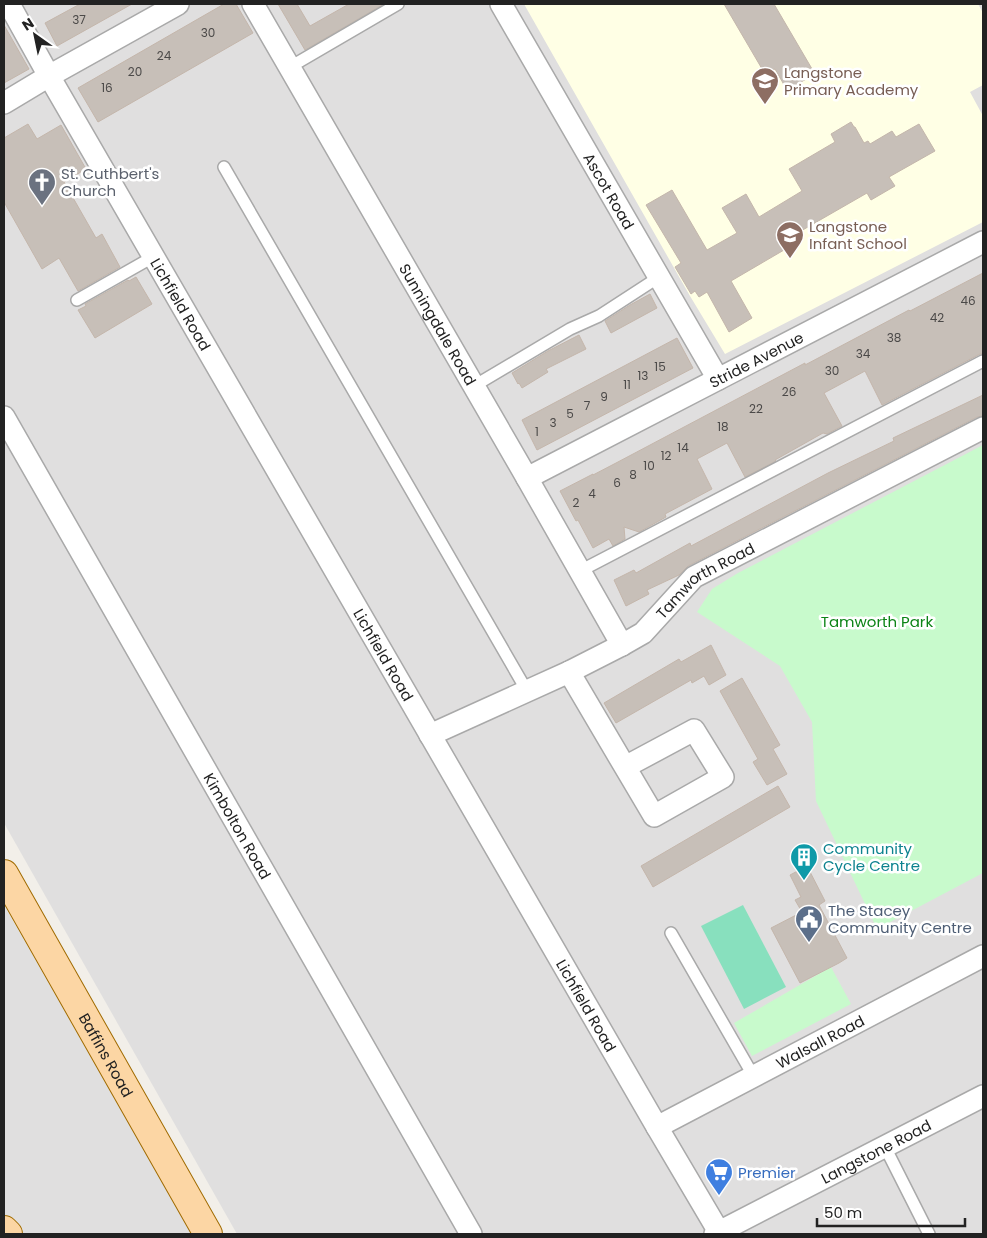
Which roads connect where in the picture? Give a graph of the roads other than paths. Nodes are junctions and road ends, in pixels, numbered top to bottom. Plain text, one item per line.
1 (9, 4) edge
2 (178, 4) edge
3 (253, 4) edge
4 (398, 4) edge
5 (501, 4) edge
6 (290, 67) junction
7 (49, 76) junction
8 (4, 104) edge
9 (224, 167) dead end
10 (983, 242) edge
11 (153, 257) junction
12 (659, 277) junction
13 (77, 300) dead end
14 (983, 361) edge
15 (718, 380) junction
16 (474, 386) junction
17 (4, 417) edge
18 (983, 428) edge
19 (527, 478) junction
20 (580, 570) junction
21 (622, 645) junction
22 (569, 672) junction
23 (527, 691) junction
24 (430, 735) junction
25 (625, 767) junction
26 (4, 874) edge
27 (671, 933) dead end
28 (983, 956) edge
29 (754, 1076) junction
30 (983, 1096) edge
31 (657, 1128) junction
32 (886, 1147) junction
33 (4, 1230) edge
34 (717, 1233) edge
35 (8, 1234) edge
36 (208, 1234) edge
37 (471, 1234) edge
38 (929, 1234) edge

1 - 7 street, Lichfield Road
2 - 7 street
3 - 6 street, Sunningdale Road
4 - 6 lane
5 - 12 street, Ascot Road
6 - 16 street, Sunningdale Road
7 - 8 street
7 - 11 street, Lichfield Road
9 - 23 lane
10 - 15 street, Stride Avenue
11 - 13 lane
11 - 24 street, Lichfield Road
12 - 15 street, Ascot Road
12 - 16 lane
14 - 20 lane
15 - 19 street, Stride Avenue
16 - 19 street, Sunningdale Road
17 - 37 street, Kimbolton Road
18 - 21 street, Tamworth Road
19 - 20 street, Sunningdale Road
20 - 21 street, Sunningdale Road
21 - 22 street, Tamworth Road
22 - 23 street, Tamworth Road
22 - 25 street
23 - 24 street, Tamworth Road
24 - 31 street, Lichfield Road
25 - 25 street
26 - 36 main road, Baffins Road
27 - 29 lane
28 - 29 street, Walsall Road
29 - 31 street, Walsall Road
30 - 32 street, Langstone Road
31 - 34 street, Lichfield Road
32 - 34 street, Langstone Road
32 - 38 lane
33 - 35 main road

